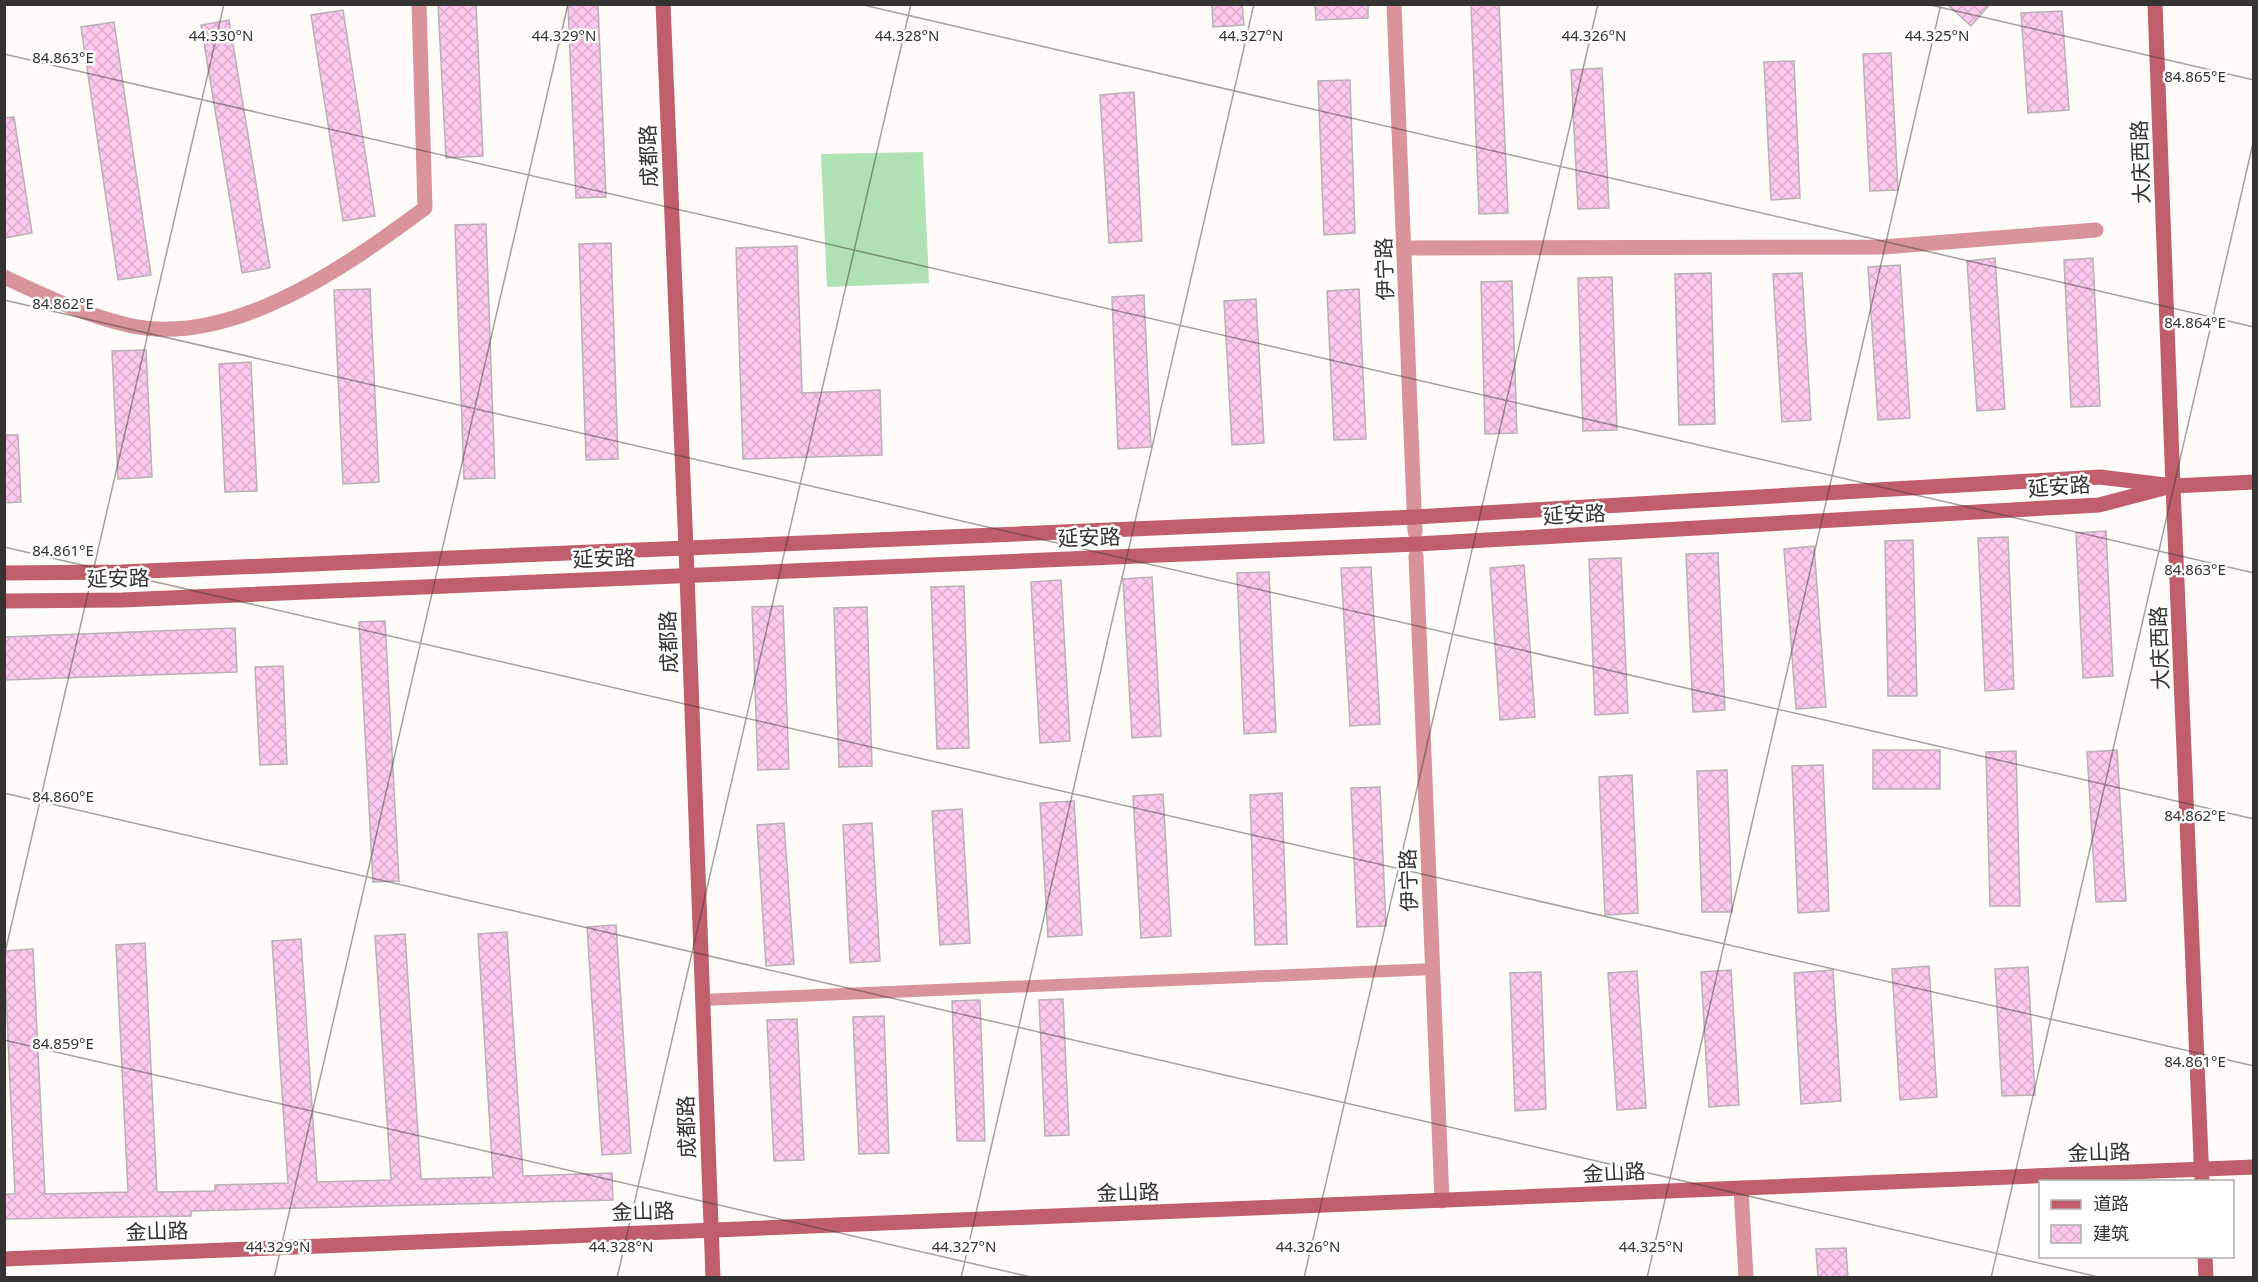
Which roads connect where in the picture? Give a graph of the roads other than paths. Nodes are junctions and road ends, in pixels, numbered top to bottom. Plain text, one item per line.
1 (419, 4) edge
2 (663, 4) edge
3 (1394, 4) edge
4 (2155, 4) edge
5 (2096, 230) dead end
6 (1404, 248) junction
7 (4, 277) edge
8 (2253, 482) edge
9 (2173, 486) junction
10 (1415, 525) junction
11 (686, 548) junction
12 (1416, 556) dead end
13 (4, 573) edge
14 (687, 575) junction
15 (4, 601) edge
16 (1432, 969) junction
17 (702, 1000) junction
18 (2253, 1167) edge
19 (2202, 1175) edge
20 (1741, 1188) junction
21 (1442, 1201) junction
22 (710, 1230) junction
23 (2205, 1258) edge
24 (4, 1259) edge
25 (713, 1278) edge
26 (1746, 1278) edge
27 (2206, 1278) edge

1 - 7 street
2 - 11 street, 成都路
3 - 6 street, 伊宁路
4 - 9 street, 大庆西路
5 - 6 street
6 - 10 street, 伊宁路
8 - 9 street, 延安路
9 - 10 street, 延安路
9 - 14 street, 延安路
9 - 19 street, 大庆西路
10 - 11 street, 延安路
11 - 13 street, 延安路
11 - 14 street, 成都路
12 - 16 street, 伊宁路
14 - 15 street, 延安路
14 - 17 street, 成都路
16 - 17 lane
16 - 21 street, 伊宁路
17 - 22 street, 成都路
18 - 19 street, 金山路
19 - 20 street, 金山路
20 - 21 street, 金山路
20 - 26 street
21 - 22 street, 金山路
22 - 24 street, 金山路
22 - 25 street, 成都路
23 - 27 street

